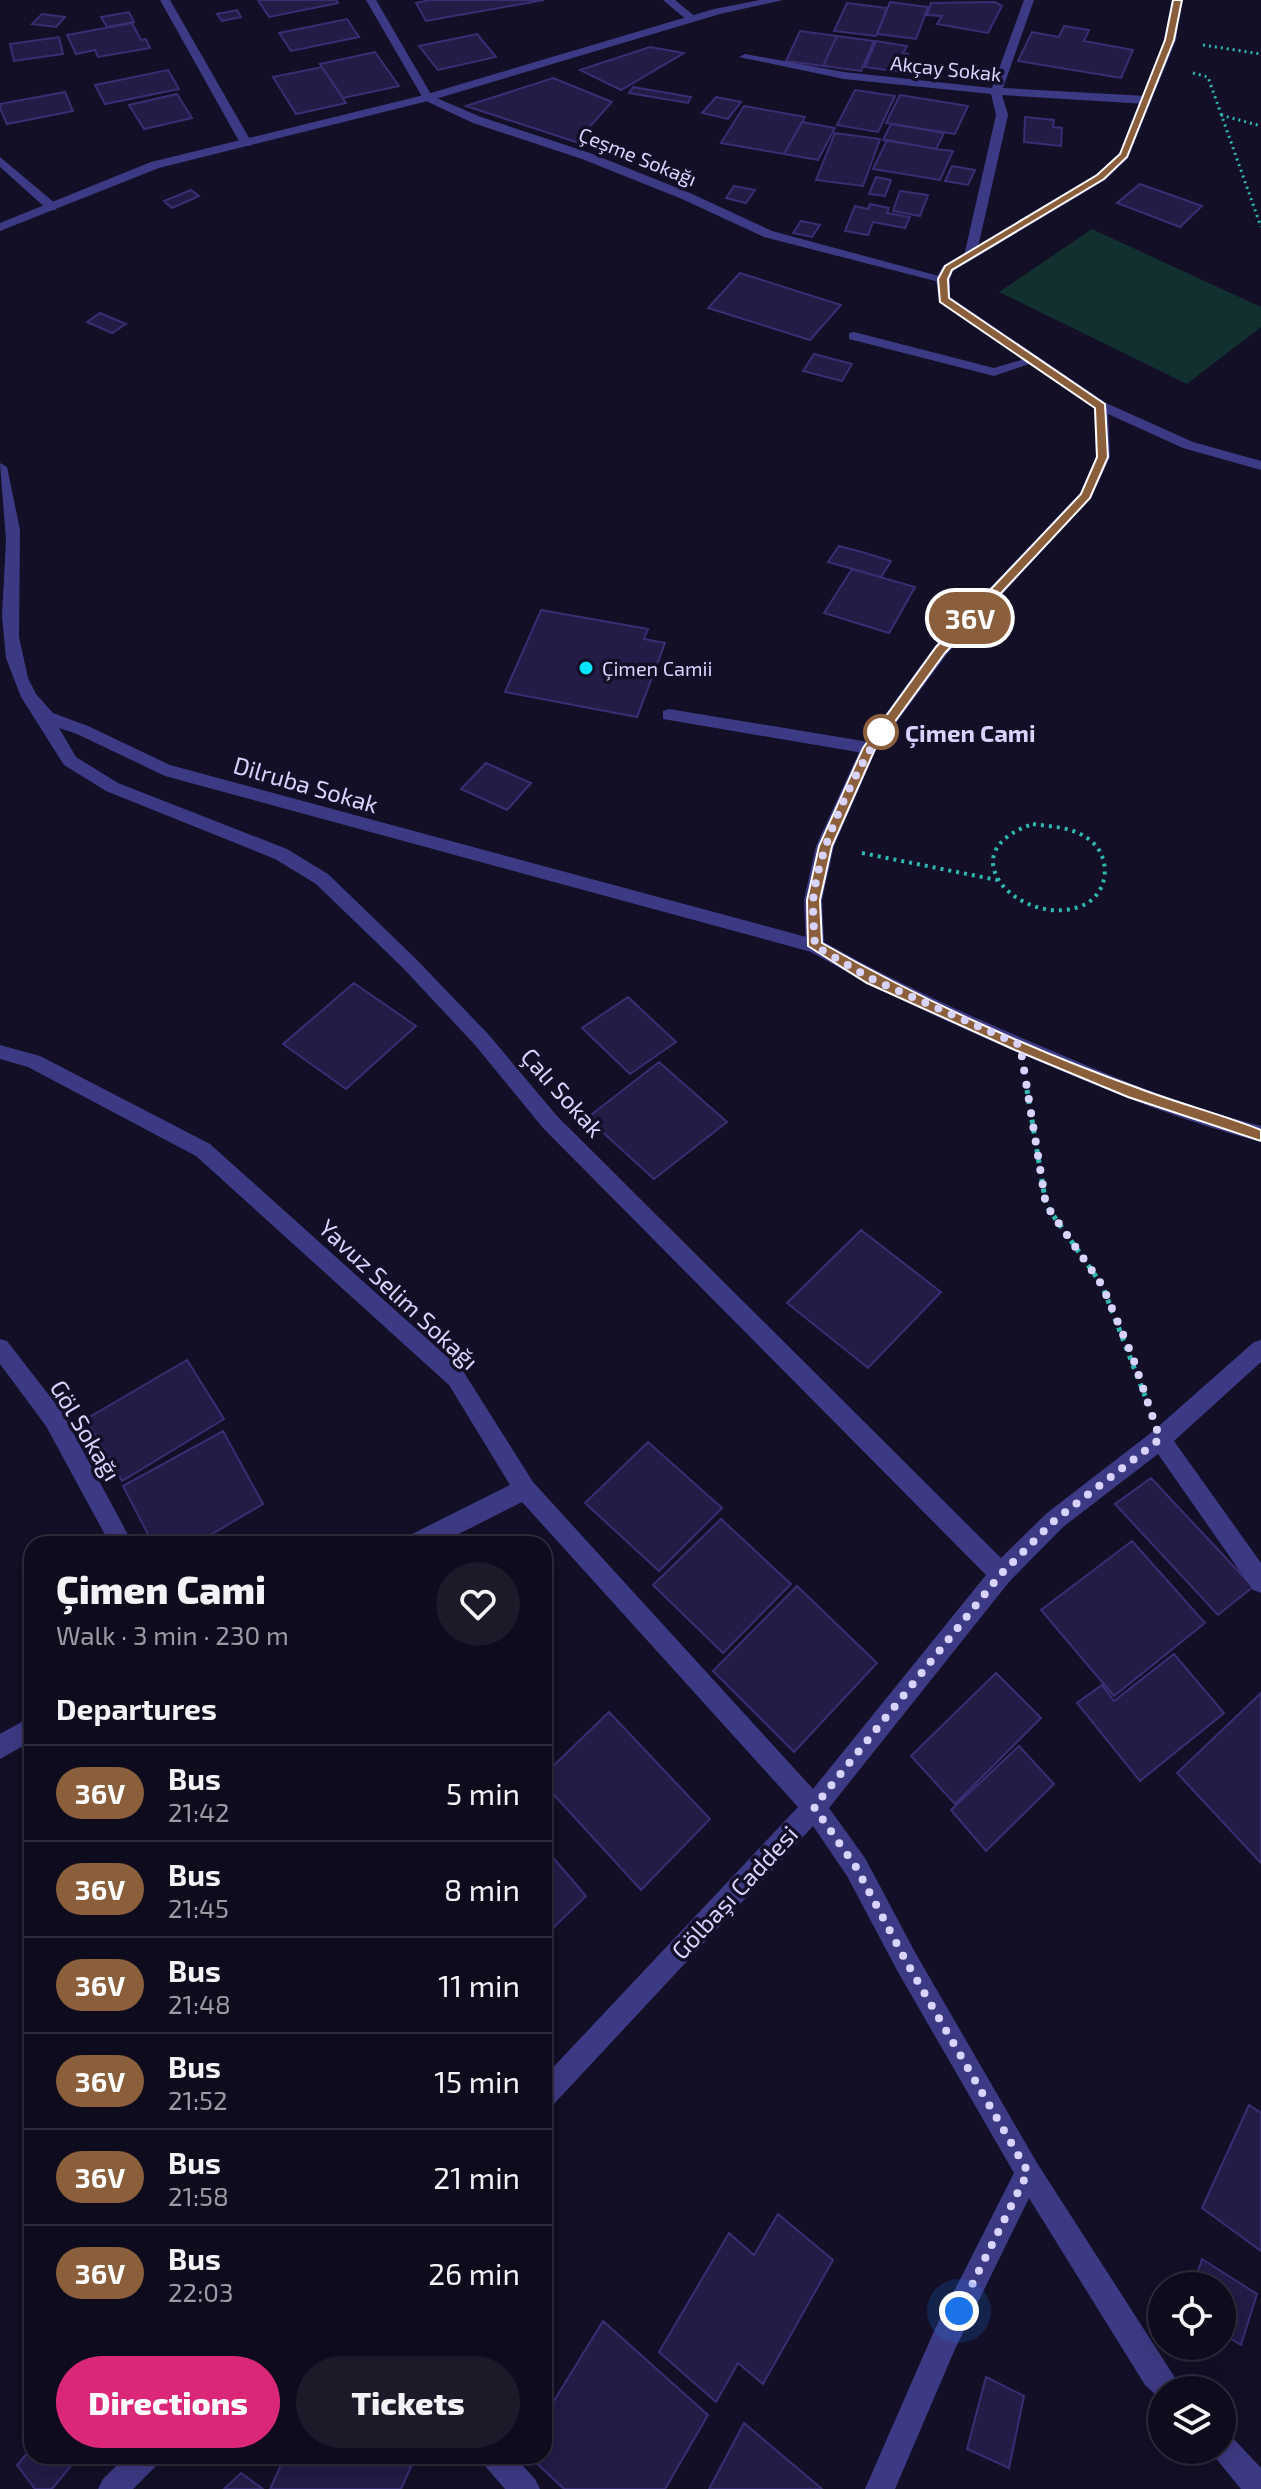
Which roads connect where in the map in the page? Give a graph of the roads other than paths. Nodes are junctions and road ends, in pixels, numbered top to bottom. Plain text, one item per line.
1 (165, 0) edge
2 (371, 0) edge
3 (668, 0) edge
4 (778, 0) edge
5 (1029, 0) edge
6 (1177, 0) edge
7 (692, 19) junction
8 (745, 57) dead end
9 (996, 93) junction
10 (428, 98) junction
11 (1146, 100) junction
12 (246, 143) junction
13 (0, 161) edge
14 (52, 207) junction
15 (0, 227) edge
16 (970, 256) junction
17 (943, 279) junction
18 (854, 336) dead end
19 (1031, 361) junction
20 (1101, 406) junction
21 (1261, 466) edge
22 (0, 467) edge
23 (669, 715) dead end
24 (44, 716) junction
25 (869, 748) junction
26 (815, 946) junction
27 (0, 1052) edge
28 (1261, 1134) edge
29 (0, 1348) edge
30 (1261, 1349) edge
31 (1160, 1439) junction
32 (525, 1489) junction
33 (118, 1536) edge
34 (432, 1536) edge
35 (1001, 1574) junction
36 (1261, 1582) edge
37 (24, 1733) edge
38 (0, 1747) edge
39 (814, 1807) junction
40 (552, 2087) edge
41 (1028, 2172) junction
42 (1156, 2376) edge
43 (1236, 2462) edge
44 (138, 2464) edge
45 (502, 2464) edge
46 (113, 2489) edge
47 (525, 2489) edge
48 (880, 2489) edge
49 (1261, 2489) edge

1 - 12 street
2 - 10 street
3 - 7 street
4 - 7 street
5 - 9 street
6 - 11 street
7 - 10 street
8 - 9 street, Akçay Sokak
9 - 11 street, Akçay Sokak
9 - 16 street
10 - 12 street
10 - 17 street, Çeşme Sokağı
11 - 16 street
12 - 14 street
13 - 14 street
14 - 15 street
16 - 17 street
17 - 19 street
18 - 19 street
19 - 20 street
20 - 21 street
20 - 25 street
22 - 24 street
23 - 25 street
24 - 26 street, Dilruba Sokak
24 - 35 street, Çalı Sokak
25 - 26 street
26 - 28 street, Dilruba Sokak
27 - 32 street, Yavuz Selim Sokağı
29 - 33 street, Göl Sokağı
30 - 31 street, Gölbaşı Caddesi
31 - 35 street, Gölbaşı Caddesi
31 - 36 street
32 - 34 street
32 - 39 street, Yavuz Selim Sokağı
35 - 39 street, Gölbaşı Caddesi
37 - 38 street
39 - 40 street, Gölbaşı Caddesi
39 - 41 street, Yavuz Selim Sokağı
41 - 42 street, Yavuz Selim Sokağı
41 - 48 street
43 - 49 street
44 - 46 street
45 - 47 street

